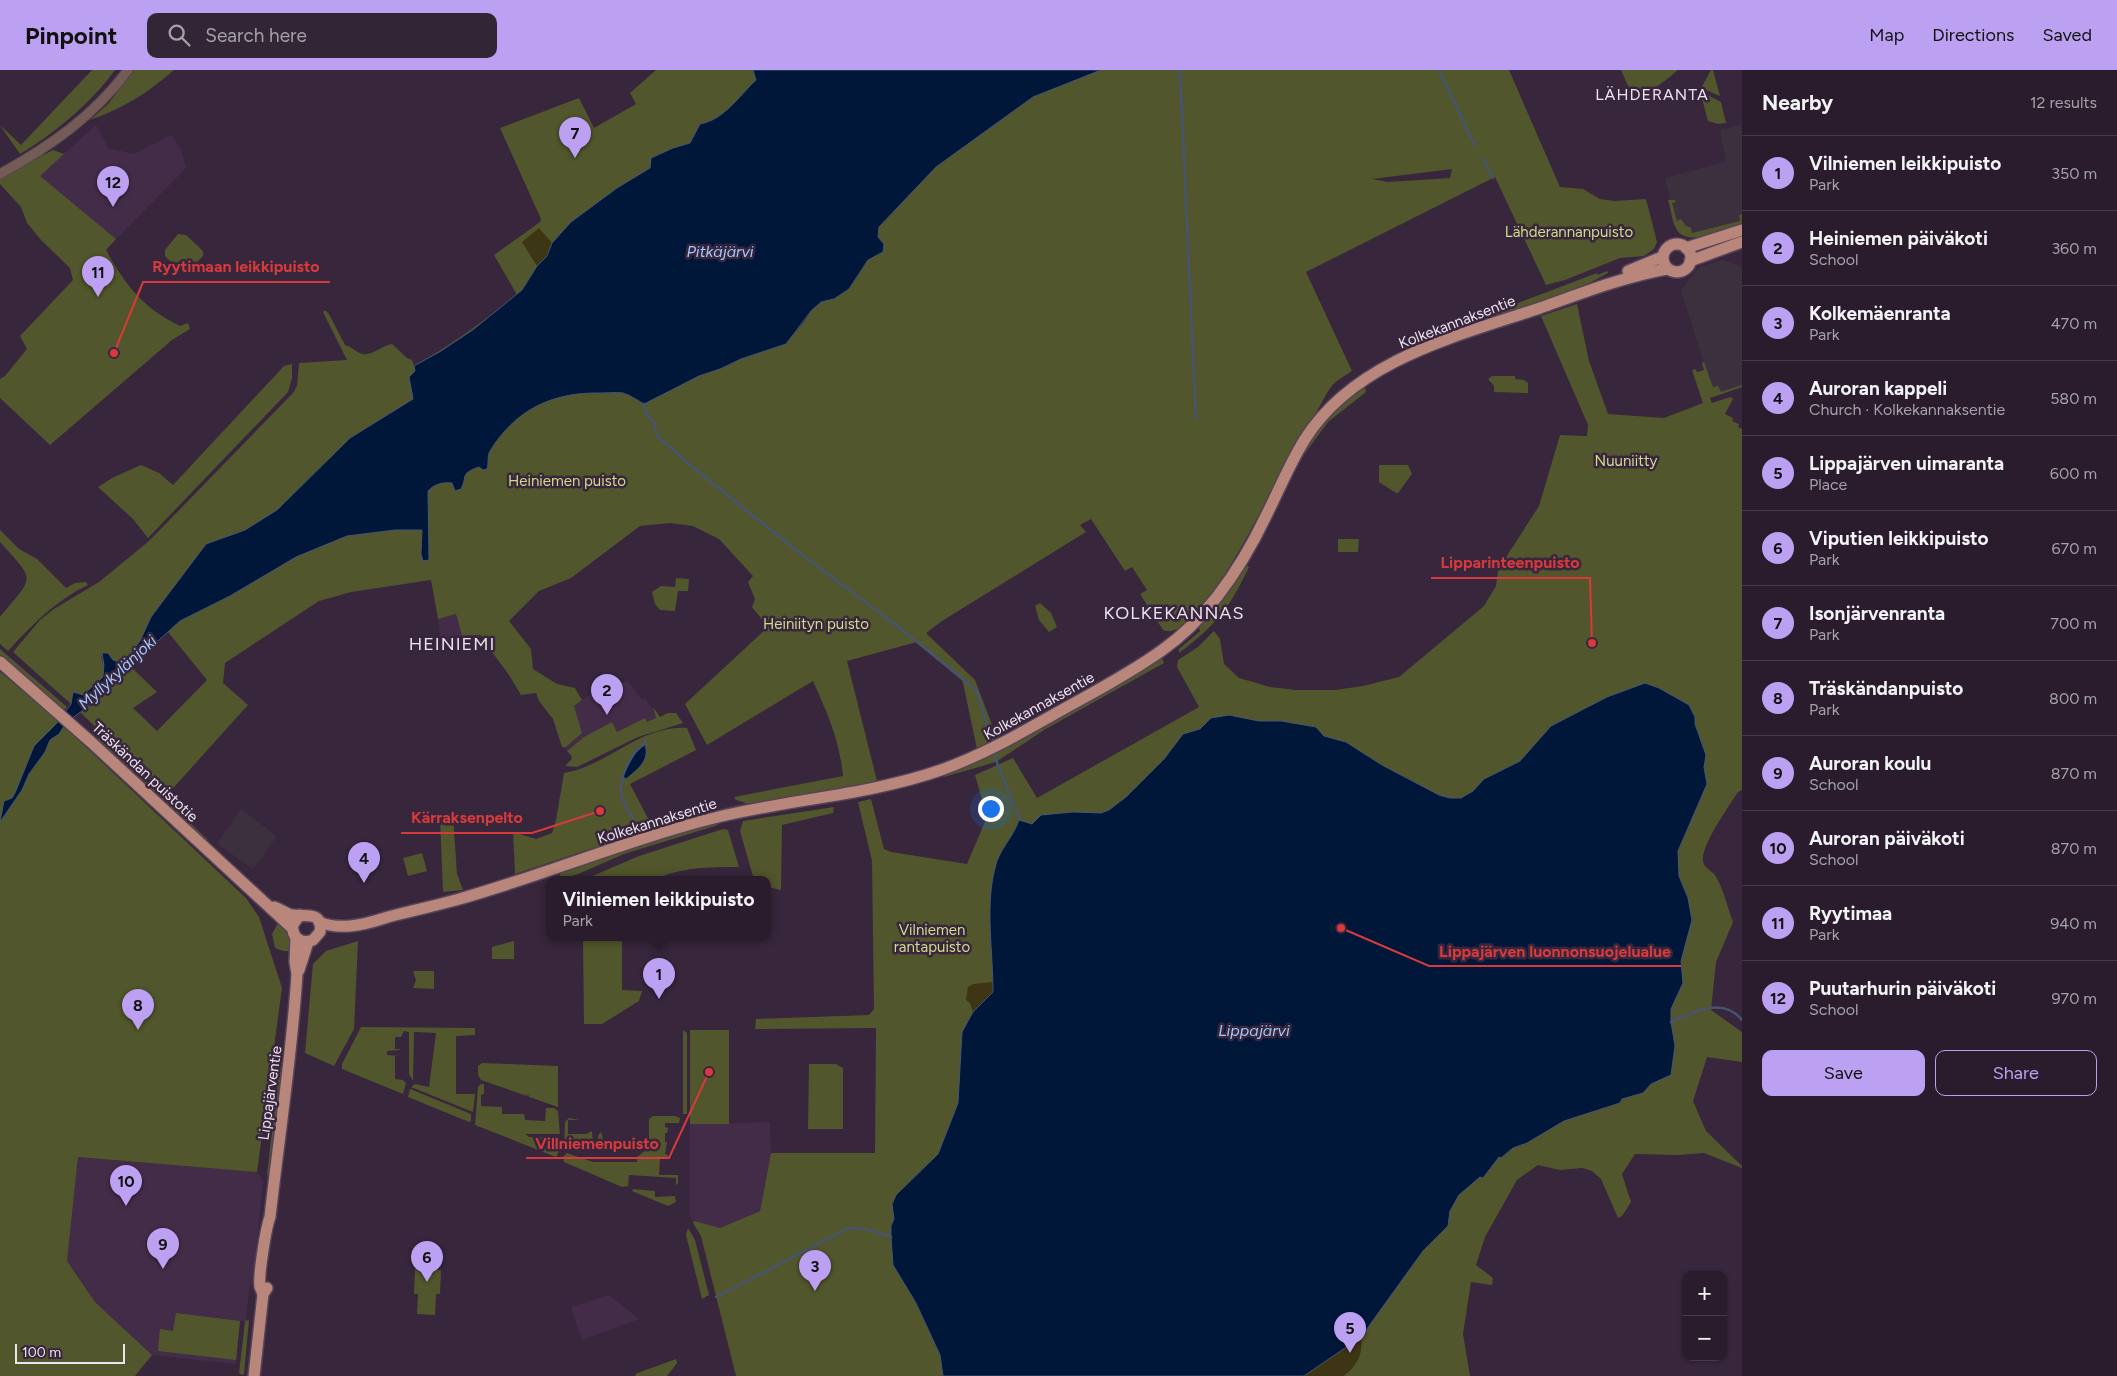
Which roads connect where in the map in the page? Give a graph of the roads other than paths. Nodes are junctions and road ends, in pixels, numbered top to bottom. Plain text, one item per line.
1 (128, 70) edge
2 (0, 174) edge
3 (1742, 230) edge
4 (1742, 242) edge
5 (1686, 248) junction
6 (1662, 257) junction
7 (1690, 261) junction
8 (1667, 269) junction
9 (1598, 286) junction
10 (0, 662) edge
11 (268, 905) junction
12 (300, 915) junction
13 (319, 922) junction
14 (350, 926) junction
15 (294, 933) junction
16 (313, 939) junction
17 (296, 974) junction
18 (254, 1376) edge

1 - 2 street
3 - 5 main road
4 - 7 main road
5 - 6 main road
5 - 7 main road
6 - 8 main road
6 - 9 main road, Kolkekannaksentie
7 - 8 main road
8 - 9 main road, Kolkekannaksentie
9 - 14 main road, Kolkekannaksentie
10 - 11 main road, Träskändan puistotie
11 - 12 main road, Träskändan puistotie
11 - 15 main road, Träskändan puistotie
12 - 13 main road
12 - 15 main road
13 - 14 main road, Kolkekannaksentie
13 - 16 main road
14 - 16 main road, Kolkekannaksentie
15 - 16 main road
15 - 17 main road, Lippajärventie
16 - 17 main road, Lippajärventie
17 - 18 main road, Lippajärventie

